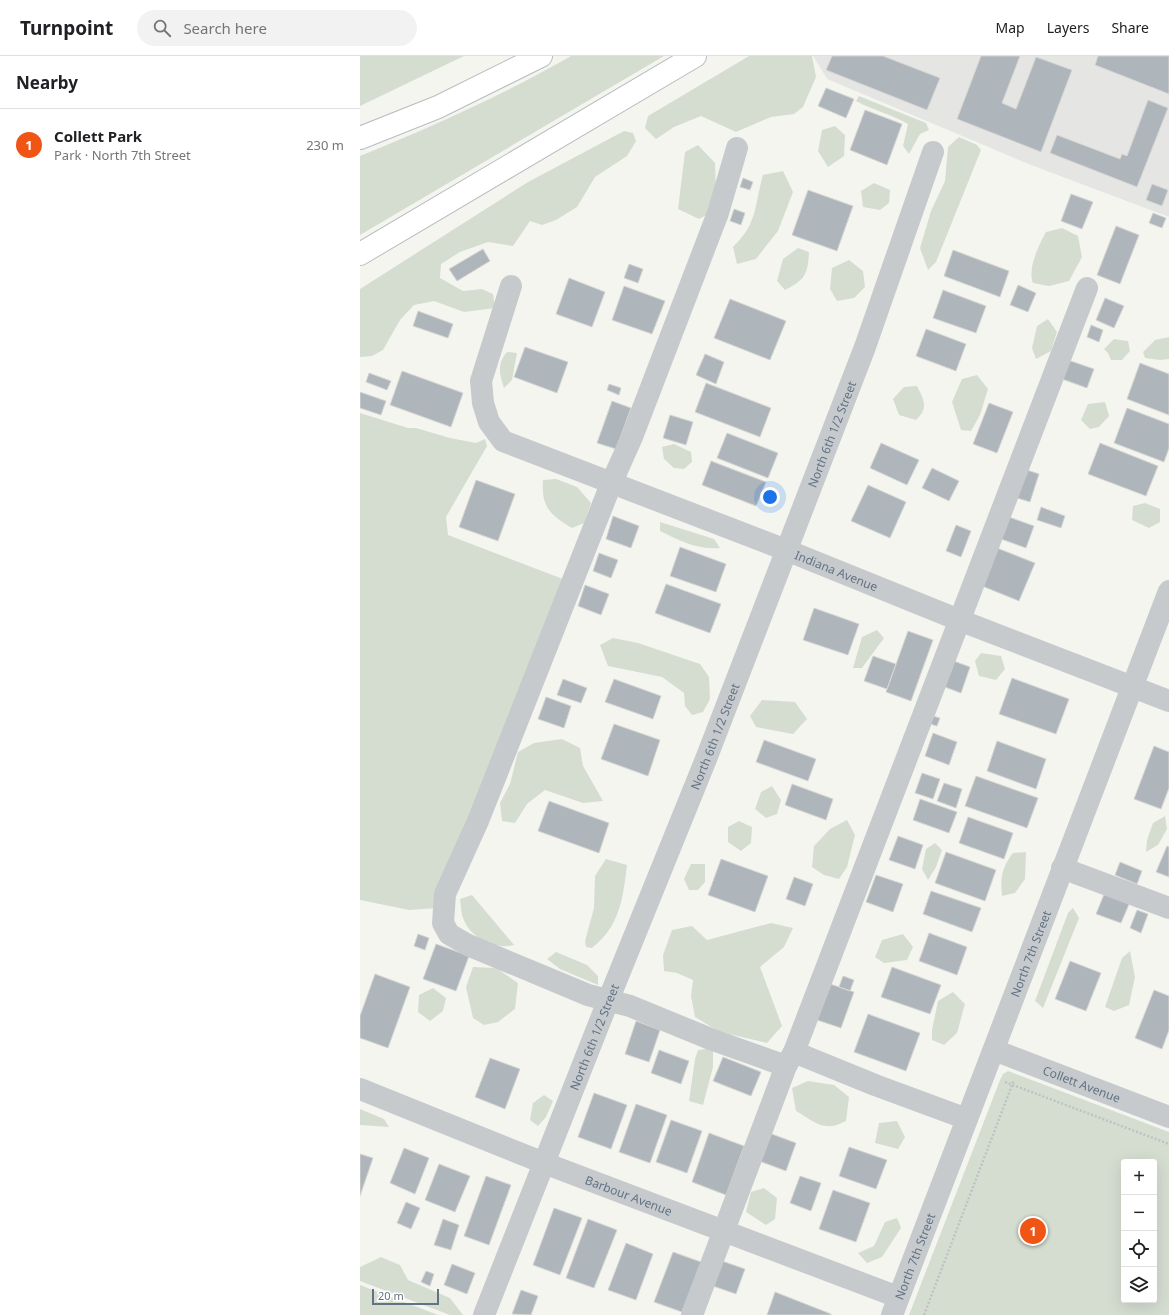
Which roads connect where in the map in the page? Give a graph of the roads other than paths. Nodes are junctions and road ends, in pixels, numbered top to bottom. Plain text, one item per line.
1 (541, 56) edge
2 (695, 56) edge
3 (360, 138) edge
4 (737, 148) dead end
5 (932, 152) dead end
6 (360, 254) edge
7 (511, 286) dead end
8 (1087, 288) dead end
9 (611, 484) junction
10 (786, 550) junction
11 (1169, 591) edge
12 (959, 620) junction
13 (1132, 687) junction
14 (1169, 702) edge
15 (1062, 868) junction
16 (1169, 908) edge
17 (608, 1001) junction
18 (994, 1050) junction
19 (790, 1059) junction
20 (360, 1089) edge
21 (1169, 1117) edge
22 (967, 1118) junction
23 (544, 1163) junction
24 (724, 1232) junction
25 (895, 1306) edge
26 (484, 1315) edge
27 (692, 1315) edge

1 - 3 main road
2 - 6 main road
4 - 9 street
5 - 10 street, North 6th 1/2 Street
7 - 9 street, Indiana Avenue
8 - 12 street
9 - 10 street, Indiana Avenue
9 - 17 street
10 - 12 street, Indiana Avenue
10 - 17 street, North 6th 1/2 Street
11 - 13 street, North 7th Street
12 - 13 street, Indiana Avenue
12 - 19 street
13 - 14 street, Indiana Avenue
13 - 15 street, North 7th Street
15 - 16 street
15 - 18 street, North 7th Street
17 - 19 street
17 - 23 street, North 6th 1/2 Street
18 - 21 street, Collett Avenue
18 - 22 street, North 7th Street
19 - 22 street
19 - 24 street
20 - 23 street, Barbour Avenue
22 - 25 street, North 7th Street
23 - 24 street, Barbour Avenue
23 - 26 street, North 6th 1/2 Street
24 - 25 street, Barbour Avenue
24 - 27 street

